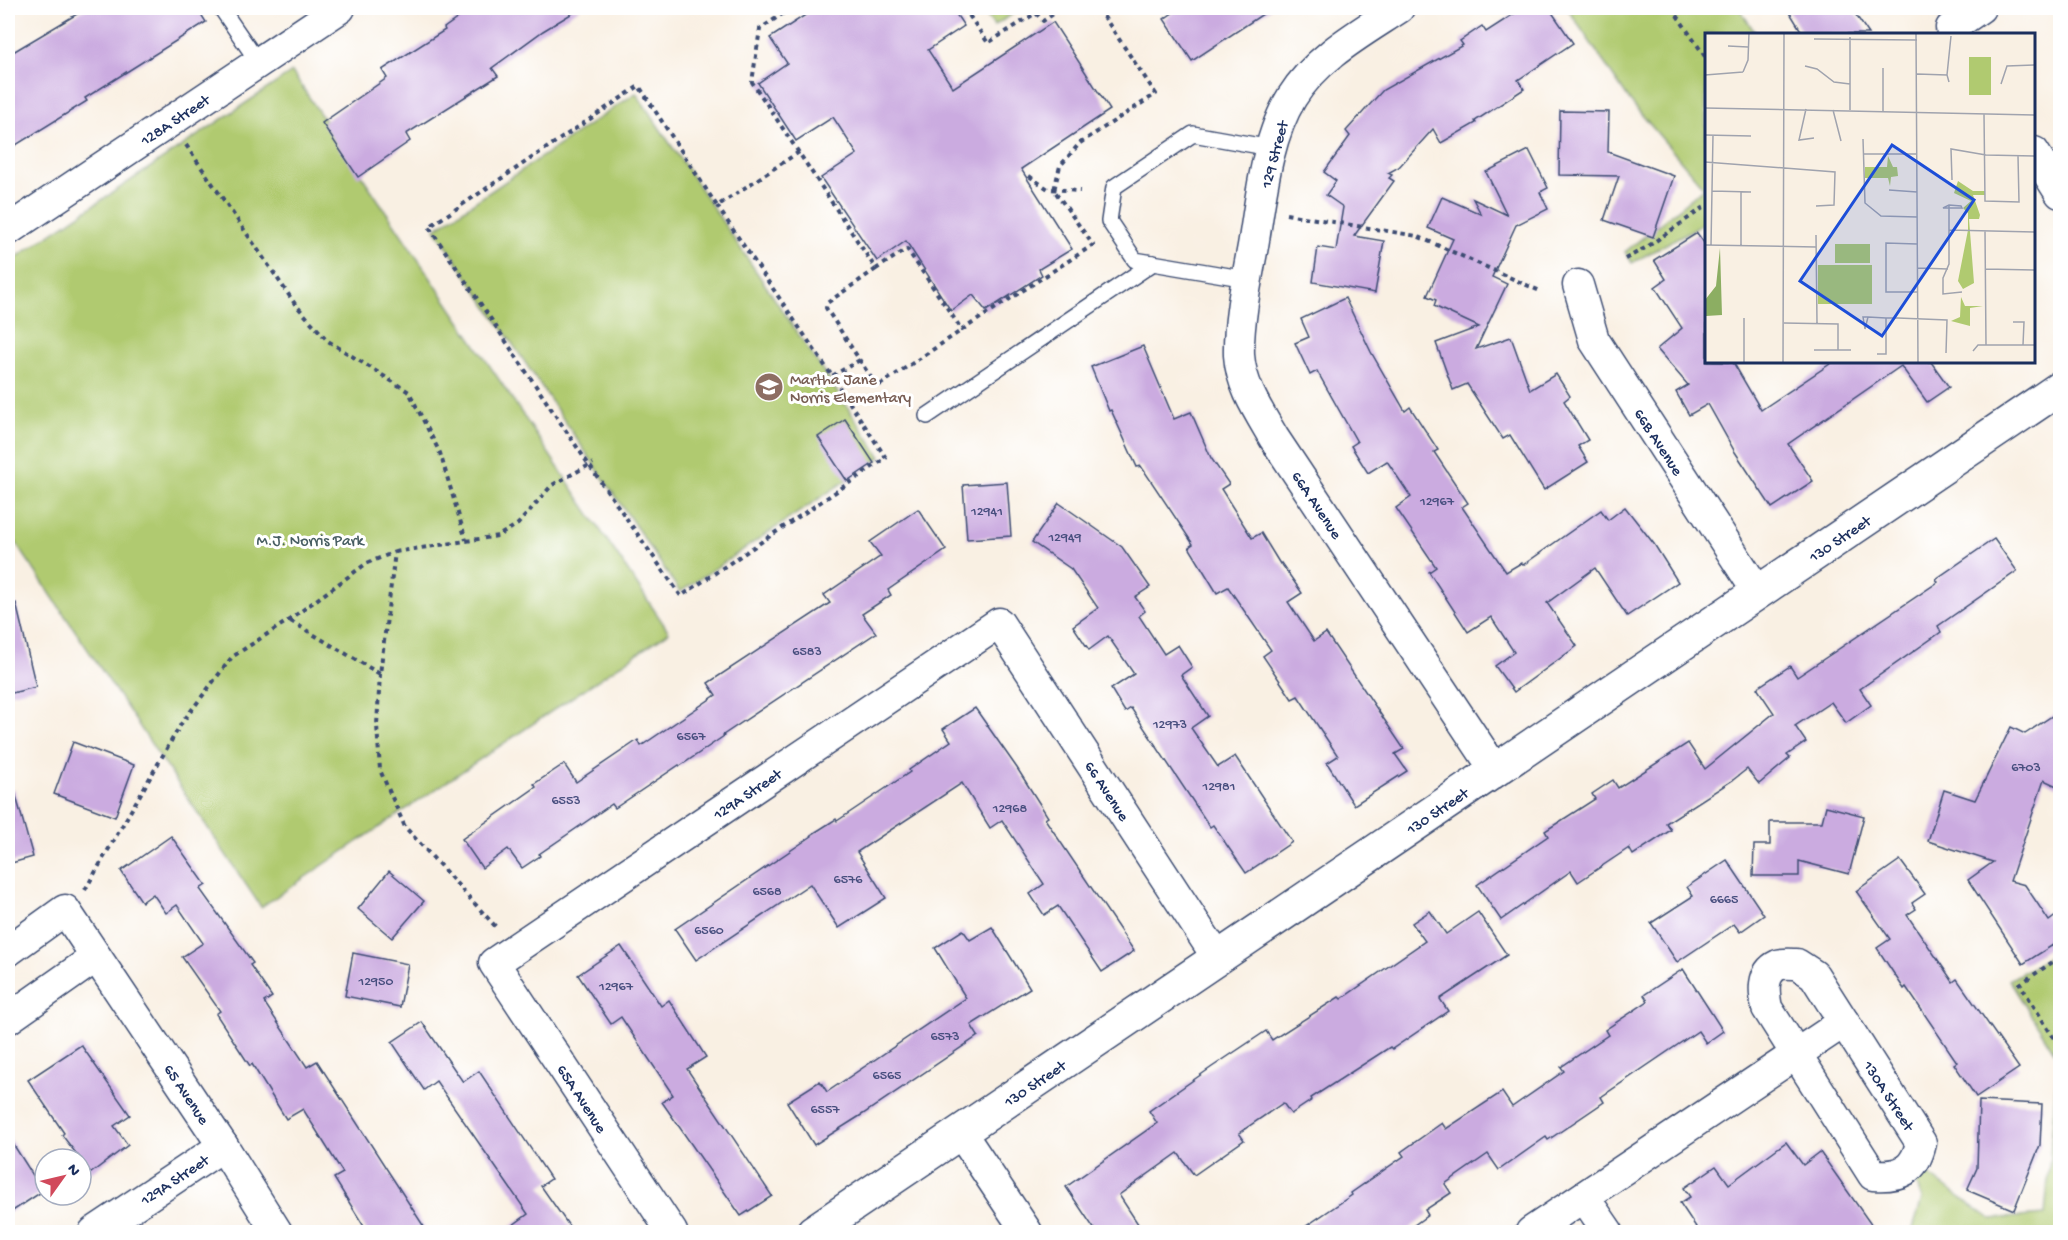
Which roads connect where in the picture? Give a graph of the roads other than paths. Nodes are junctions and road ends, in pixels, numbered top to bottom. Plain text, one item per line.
1 (221, 8) edge
2 (340, 8) edge
3 (1399, 8) edge
4 (1980, 8) edge
5 (1948, 23) edge
6 (258, 62) junction
7 (1271, 148) junction
8 (2035, 154) edge
9 (2061, 193) edge
10 (1269, 211) joint
11 (8, 230) edge
12 (1153, 263) junction
13 (1247, 279) junction
14 (1578, 285) dead end
15 (2061, 387) edge
16 (927, 417) dead end
17 (1757, 591) junction
18 (999, 623) joint
19 (1495, 770) junction
20 (8, 951) edge
21 (505, 956) joint
22 (96, 957) junction
23 (1217, 957) junction
24 (8, 1019) edge
25 (1844, 1022) junction
26 (1795, 1055) junction
27 (961, 1132) junction
28 (223, 1146) junction
29 (1584, 1197) junction
30 (94, 1233) edge
31 (277, 1233) edge
32 (672, 1233) edge
33 (813, 1233) edge
34 (1027, 1233) edge
35 (1531, 1233) edge
36 (1608, 1233) edge

1 - 6 lane
2 - 6 street, 128A Street
3 - 7 street, 129 Street
4 - 5 street
6 - 11 street, 128A Street
7 - 10 street, 129 Street
7 - 12 lane
8 - 9 street
10 - 13 street, 66A Avenue
12 - 13 lane
12 - 16 lane
13 - 19 street, 66A Avenue
14 - 17 street, 66B Avenue
15 - 17 street, 130 Street
17 - 19 street, 130 Street
18 - 21 street, 129A Street
18 - 23 street, 66 Avenue
19 - 23 street, 130 Street
20 - 22 street, 65 Avenue
21 - 32 street, 65A Avenue
22 - 24 street
22 - 28 street, 65 Avenue
23 - 27 street, 130 Street
25 - 26 street
25 - 26 street, 130A Street
25 - 26 street, 130A Street
26 - 29 street
27 - 33 street, 130 Street
27 - 34 street
28 - 30 street, 129A Street
28 - 31 street, 65 Avenue
29 - 35 street
29 - 36 street

